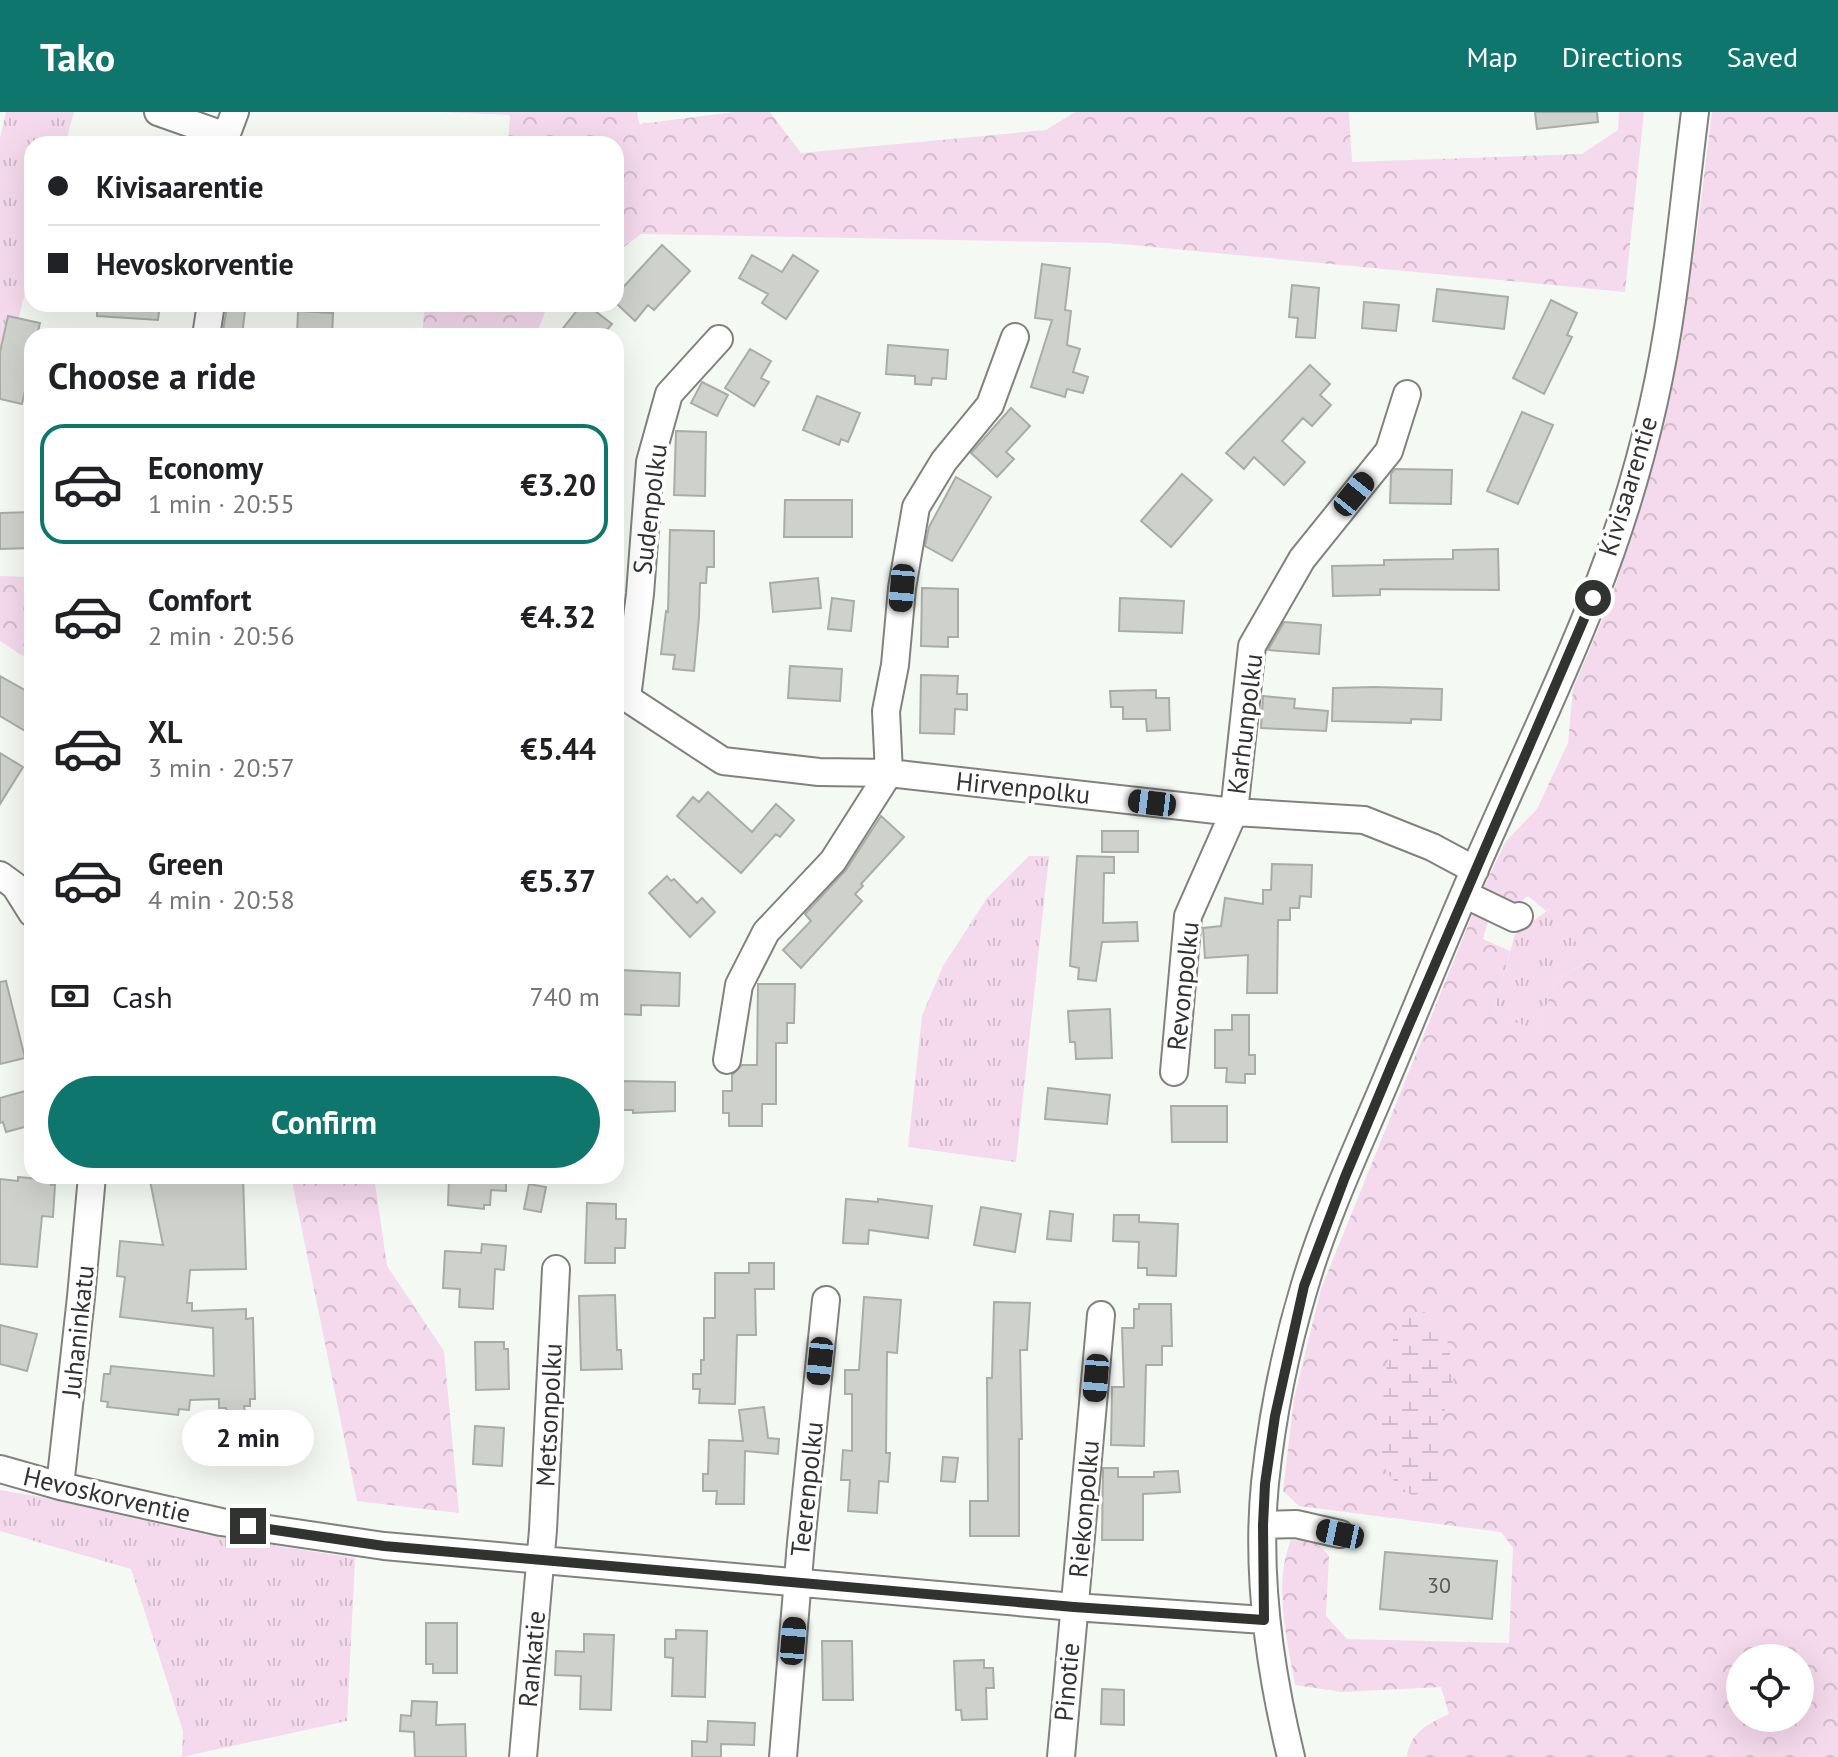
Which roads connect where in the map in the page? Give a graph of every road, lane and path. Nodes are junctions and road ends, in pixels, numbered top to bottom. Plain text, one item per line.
1 (158, 112) edge
2 (1695, 112) edge
3 (229, 131) edge
4 (1015, 337) dead end
5 (719, 339) dead end
6 (1407, 394) dead end
7 (624, 693) edge
8 (624, 706) edge
9 (889, 773) junction
10 (1234, 812) junction
11 (1475, 870) junction
12 (0, 875) edge
13 (1464, 894) junction
14 (24, 900) edge
15 (1519, 916) dead end
16 (727, 1060) dead end
17 (1174, 1072) dead end
18 (91, 1184) edge
19 (556, 1269) dead end
20 (826, 1300) dead end
21 (1101, 1315) dead end
22 (0, 1469) edge
23 (60, 1486) junction
24 (1263, 1525) junction
25 (1340, 1534) dead end
26 (541, 1560) junction
27 (798, 1582) junction
28 (1074, 1607) junction
29 (1264, 1620) junction
30 (523, 1757) edge
31 (783, 1757) edge
32 (1061, 1757) edge
33 (1291, 1757) edge

1 - 3 street
2 - 11 street, Kivisaarentie
4 - 9 street
5 - 7 street, Sudenpolku
6 - 10 street, Karhunpolku
8 - 9 street, Hirvenpolku
9 - 10 street, Hirvenpolku
9 - 16 street
10 - 11 street, Hirvenpolku
10 - 17 street, Revonpolku
11 - 13 street, Kivisaarentie
12 - 14 street
13 - 15 street
13 - 24 street, Kivisaarentie
18 - 23 street, Juhaninkatu
19 - 26 street, Metsonpolku
20 - 27 street, Teerenpolku
21 - 28 street, Riekonpolku
22 - 23 street, Hevoskorventie
23 - 26 street, Hevoskorventie
24 - 25 street
24 - 29 street, Kivisaarentie
26 - 27 street, Hevoskorventie
26 - 30 street, Rankatie
27 - 28 street, Hevoskorventie
27 - 31 street, Teerenpolku
28 - 29 street, Hevoskorventie
28 - 32 street, Pinotie
29 - 33 street, Kivisaarentie

